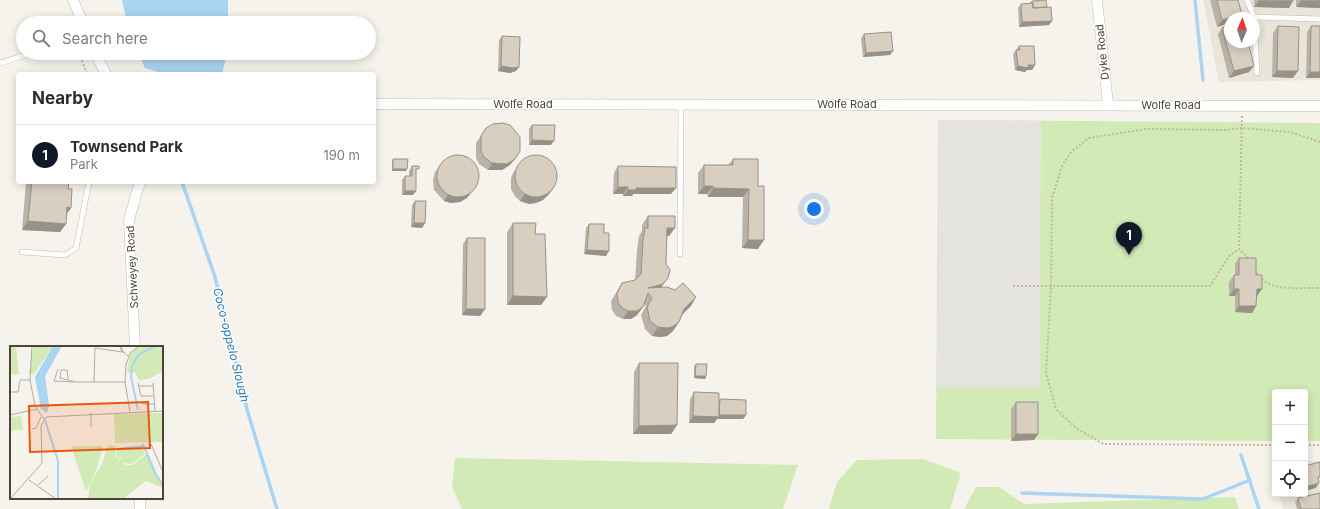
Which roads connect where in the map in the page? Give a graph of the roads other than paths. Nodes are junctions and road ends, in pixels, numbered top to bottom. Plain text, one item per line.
1 (73, 0) edge
2 (1097, 0) edge
3 (1247, 0) edge
4 (1252, 12) edge
5 (80, 16) edge
6 (1260, 18) edge
7 (1320, 19) edge
8 (1256, 48) edge
9 (16, 58) edge
10 (99, 60) edge
11 (0, 63) edge
12 (105, 72) edge
13 (1257, 73) dead end
14 (376, 104) edge
15 (681, 104) junction
16 (1108, 104) junction
17 (1320, 106) edge
18 (89, 184) edge
19 (139, 185) edge
20 (22, 252) dead end
21 (680, 254) dead end
22 (135, 346) edge

1 - 5 street
2 - 16 street, Dyke Road
3 - 4 lane
6 - 7 lane
8 - 13 lane
9 - 11 lane
10 - 12 street
14 - 15 street, Wolfe Road
15 - 16 street, Wolfe Road
15 - 21 lane
16 - 17 street, Wolfe Road
18 - 20 lane
19 - 22 street, Schweyey Road

